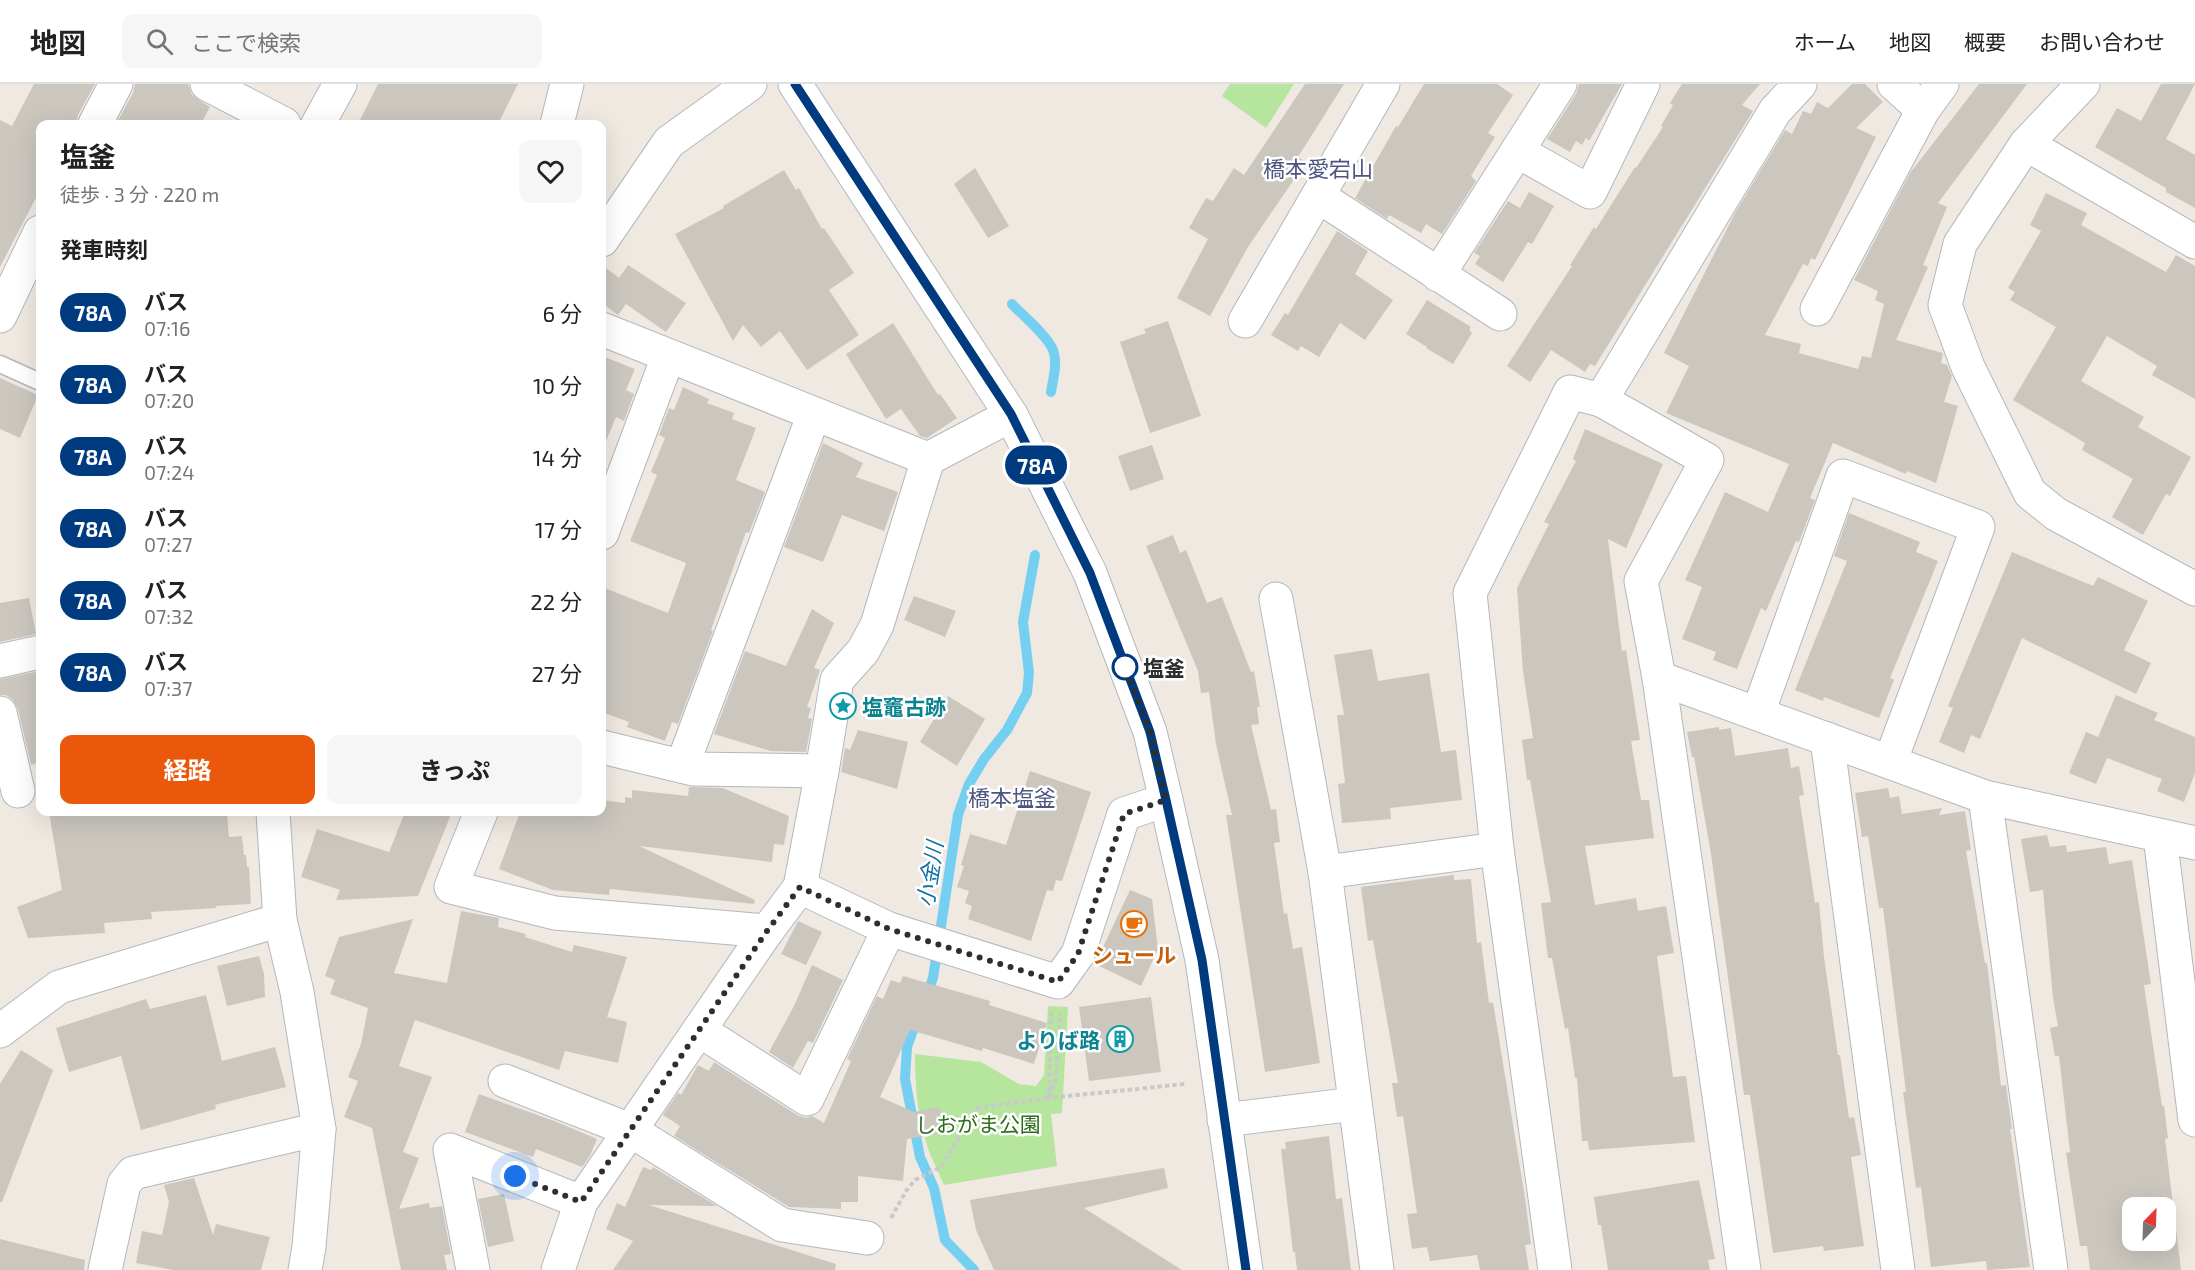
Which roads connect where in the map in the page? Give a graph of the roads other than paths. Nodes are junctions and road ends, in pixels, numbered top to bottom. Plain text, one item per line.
1 (116, 84) edge
2 (207, 84) edge
3 (340, 84) edge
4 (567, 84) edge
5 (750, 84) edge
6 (795, 84) edge
7 (1383, 84) edge
8 (1560, 84) edge
9 (1642, 84) edge
10 (1800, 84) edge
11 (1894, 84) edge
12 (1942, 84) edge
13 (2083, 84) edge
14 (1923, 110) junction
15 (97, 120) edge
16 (276, 120) edge
17 (320, 120) edge
18 (558, 120) edge
19 (2026, 144) junction
20 (1517, 151) junction
21 (1318, 196) junction
22 (606, 234) edge
23 (36, 240) edge
24 (2195, 242) edge
25 (1438, 275) junction
26 (1817, 309) dead end
27 (1500, 314) dead end
28 (0, 316) edge
29 (1245, 321) dead end
30 (606, 331) edge
31 (668, 357) junction
32 (0, 364) edge
33 (36, 380) edge
34 (1601, 400) junction
35 (814, 414) junction
36 (1011, 414) junction
37 (928, 459) junction
38 (606, 522) edge
39 (2195, 590) edge
40 (1276, 599) dead end
41 (36, 653) edge
42 (0, 661) edge
43 (1659, 678) junction
44 (0, 712) edge
45 (1758, 713) junction
46 (1827, 739) junction
47 (606, 748) edge
48 (1890, 762) junction
49 (682, 766) junction
50 (822, 771) junction
51 (20, 791) edge
52 (1985, 797) junction
53 (1166, 800) junction
54 (273, 816) edge
55 (479, 816) edge
56 (2160, 836) junction
57 (2195, 843) edge
58 (1497, 849) junction
59 (1325, 872) junction
60 (800, 887) junction
61 (280, 920) junction
62 (889, 929) junction
63 (767, 931) junction
64 (699, 1030) junction
65 (0, 1031) edge
66 (505, 1081) dead end
67 (1355, 1104) junction
68 (1224, 1120) junction
69 (2195, 1120) edge
70 (319, 1130) junction
71 (630, 1130) junction
72 (581, 1202) junction
73 (867, 1238) dead end
74 (105, 1270) edge
75 (304, 1270) edge
76 (473, 1270) edge
77 (558, 1270) edge
78 (1246, 1270) edge
79 (1377, 1270) edge
80 (1555, 1270) edge
81 (1744, 1270) edge
82 (1898, 1270) edge
83 (2051, 1270) edge

1 - 15 street
2 - 16 street
3 - 17 street
4 - 18 street
5 - 22 street
6 - 36 street
7 - 21 street
8 - 20 street
9 - 20 street
10 - 34 street
11 - 14 street
12 - 14 street
13 - 19 street
14 - 26 street
19 - 24 street
19 - 39 street
20 - 25 street
21 - 25 street
21 - 29 street
23 - 28 street
25 - 27 street
30 - 31 street
31 - 35 street
31 - 38 street
32 - 33 lane
34 - 43 street
34 - 58 street
35 - 37 street
35 - 49 street
36 - 37 street
36 - 53 street
37 - 50 street
40 - 59 street
41 - 42 street
43 - 45 street
43 - 81 street
44 - 51 street
45 - 46 street
45 - 48 street
46 - 48 street
46 - 82 street
47 - 49 street
48 - 52 street
49 - 50 street
50 - 60 street
52 - 56 street
52 - 83 street
53 - 62 street
53 - 68 street
54 - 61 street
55 - 63 street
56 - 57 street
56 - 69 street
58 - 59 street
58 - 80 street
59 - 67 street
60 - 62 street
60 - 63 street
61 - 65 street
61 - 70 street
62 - 64 street
63 - 64 street
64 - 71 street
66 - 71 street
67 - 68 street
67 - 79 street
68 - 78 street
70 - 74 street
70 - 75 street
71 - 72 street
71 - 73 street
72 - 76 street
72 - 77 street

